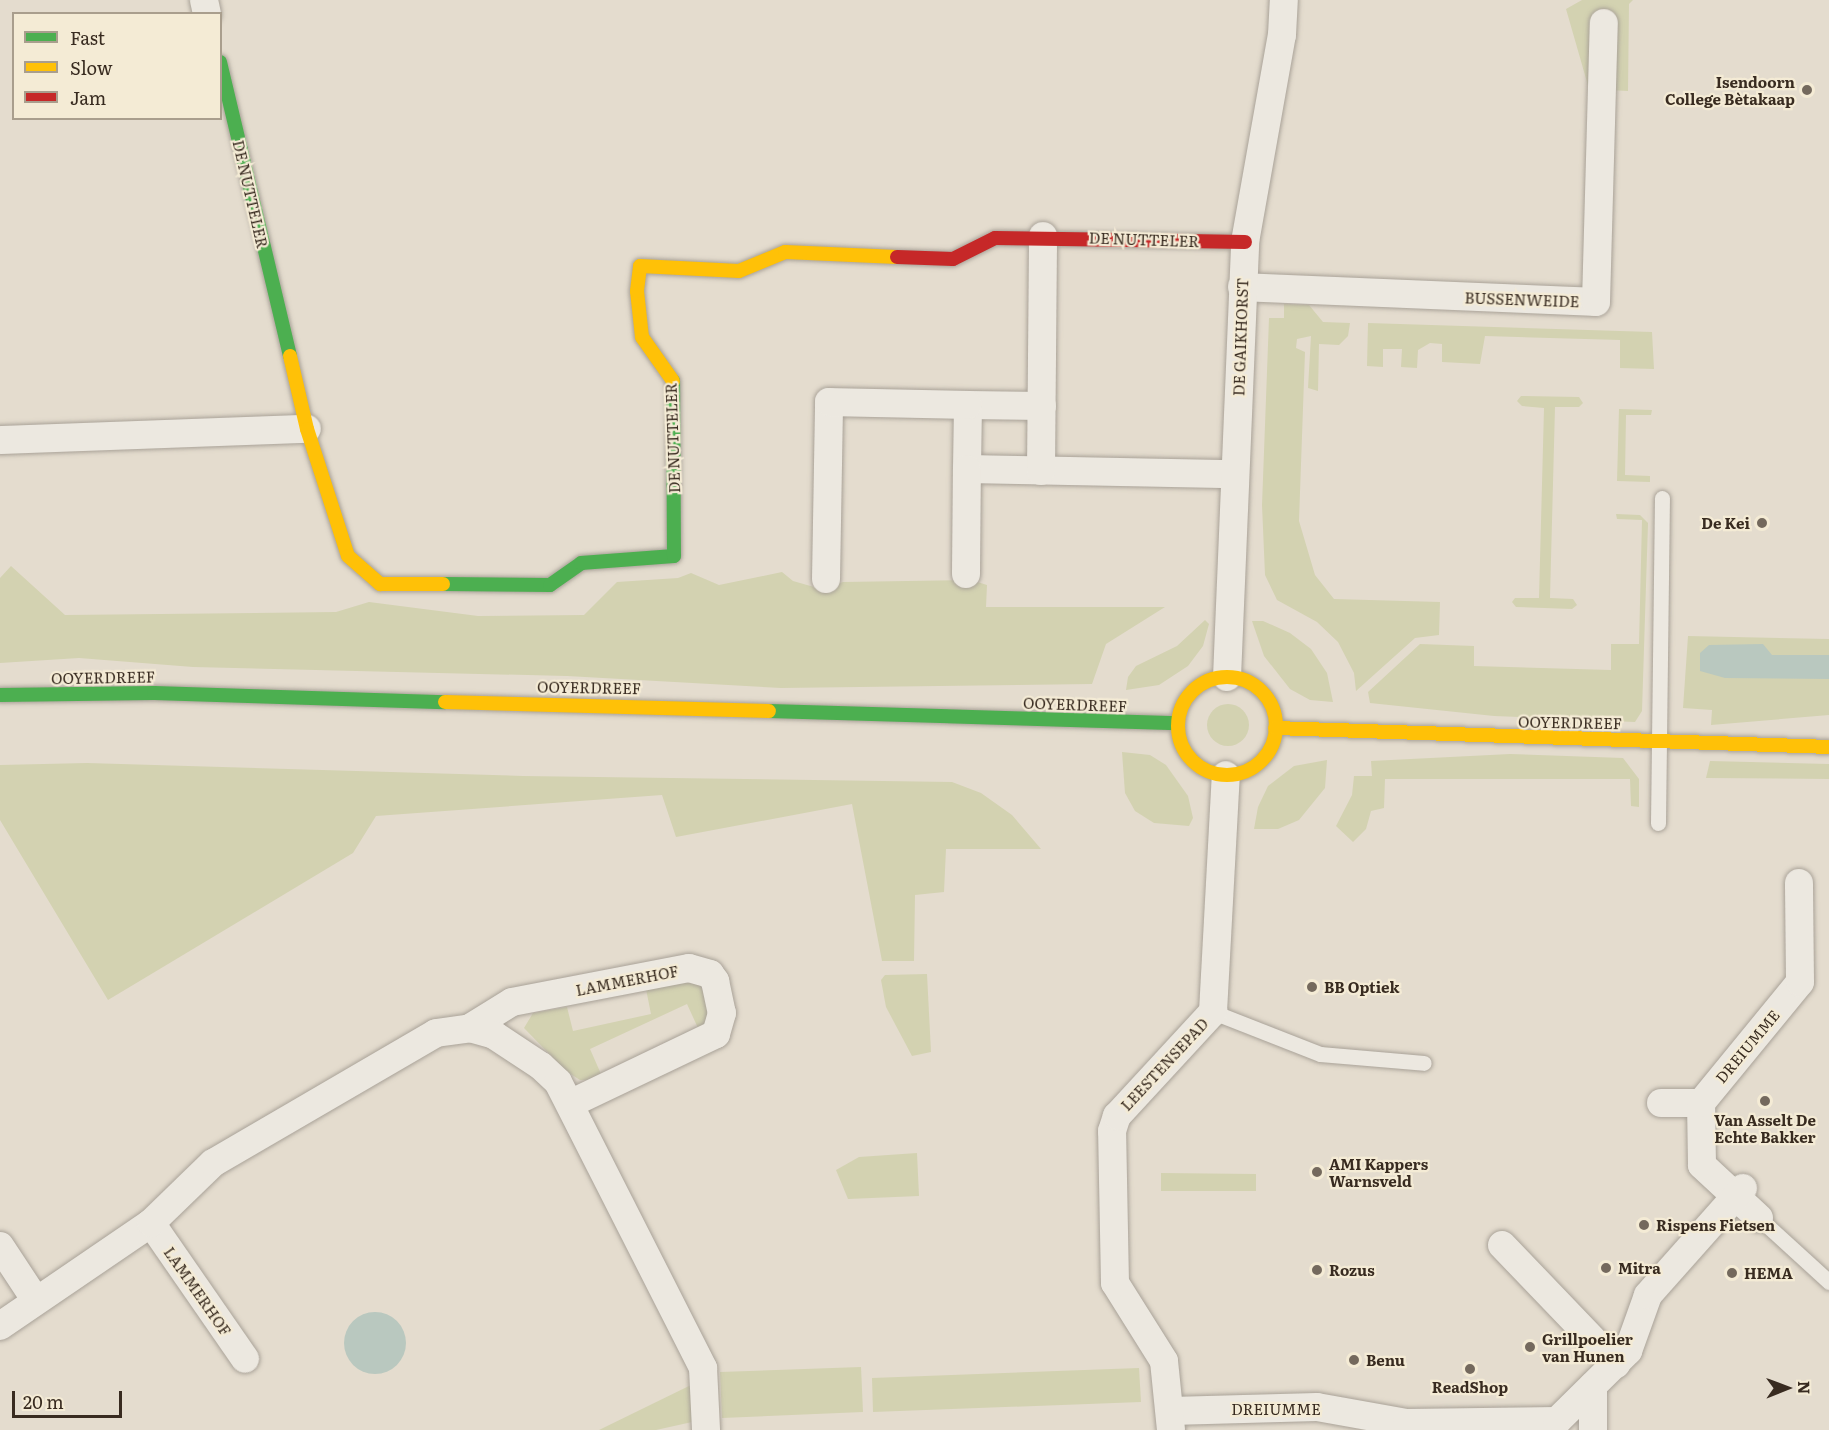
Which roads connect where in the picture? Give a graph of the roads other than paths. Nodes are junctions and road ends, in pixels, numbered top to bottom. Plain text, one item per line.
1 (1284, 0) edge
2 (1604, 23) dead end
3 (222, 70) edge
4 (1043, 236) junction
5 (1245, 242) junction
6 (1242, 287) junction
7 (968, 405) junction
8 (1042, 406) junction
9 (307, 429) junction
10 (0, 440) edge
11 (967, 469) junction
12 (1041, 471) junction
13 (1235, 474) junction
14 (1662, 498) dead end
15 (966, 574) dead end
16 (826, 579) dead end
17 (1227, 677) junction
18 (0, 696) edge
19 (1178, 723) junction
20 (1275, 728) junction
21 (1659, 741) junction
22 (1829, 747) edge
23 (1226, 775) junction
24 (1658, 823) dead end
25 (1799, 883) dead end
26 (1213, 1012) junction
27 (470, 1028) junction
28 (1424, 1064) dead end
29 (1701, 1102) junction
30 (1661, 1103) dead end
31 (570, 1104) junction
32 (1739, 1193) junction
33 (1759, 1218) joint
34 (151, 1223) junction
35 (1502, 1245) dead end
36 (0, 1246) edge
37 (1829, 1282) edge
38 (35, 1299) junction
39 (0, 1326) edge
40 (245, 1359) dead end
41 (1616, 1364) junction
42 (1593, 1386) junction
43 (1171, 1420) edge
44 (706, 1430) edge
45 (1593, 1430) edge

1 - 5 street, DE GAIKHORST
2 - 6 street, BUSSENWEIDE
3 - 9 street, DE NUTTELER
4 - 5 street, DE NUTTELER
4 - 8 street
4 - 9 street, DE NUTTELER
5 - 6 street, DE GAIKHORST
6 - 13 street, DE GAIKHORST
7 - 8 street
7 - 11 street
7 - 16 street
8 - 12 street
9 - 10 street
11 - 12 street
11 - 15 street
12 - 13 street
13 - 17 street, DE GAIKHORST
14 - 21 lane
17 - 19 street
17 - 20 street
18 - 19 street, OOYERDREEF
19 - 23 street
20 - 21 street, OOYERDREEF
20 - 23 street
21 - 22 street, OOYERDREEF
21 - 24 lane
23 - 26 street, LEESTENSEPAD
25 - 29 street, DREIUMME
26 - 28 lane
26 - 43 street, LEESTENSEPAD
27 - 31 street, LAMMERHOF
27 - 31 street, LAMMERHOF
27 - 34 street, LAMMERHOF
29 - 30 street
29 - 32 street
31 - 44 street, LAMMERHOF
32 - 33 street
32 - 41 street, DREIUMME
33 - 37 lane
34 - 38 street, LAMMERHOF
34 - 40 street, LAMMERHOF
35 - 41 street
36 - 38 street
38 - 39 street, LAMMERHOF
41 - 42 street, DREIUMME
42 - 43 street, DREIUMME
42 - 45 street

